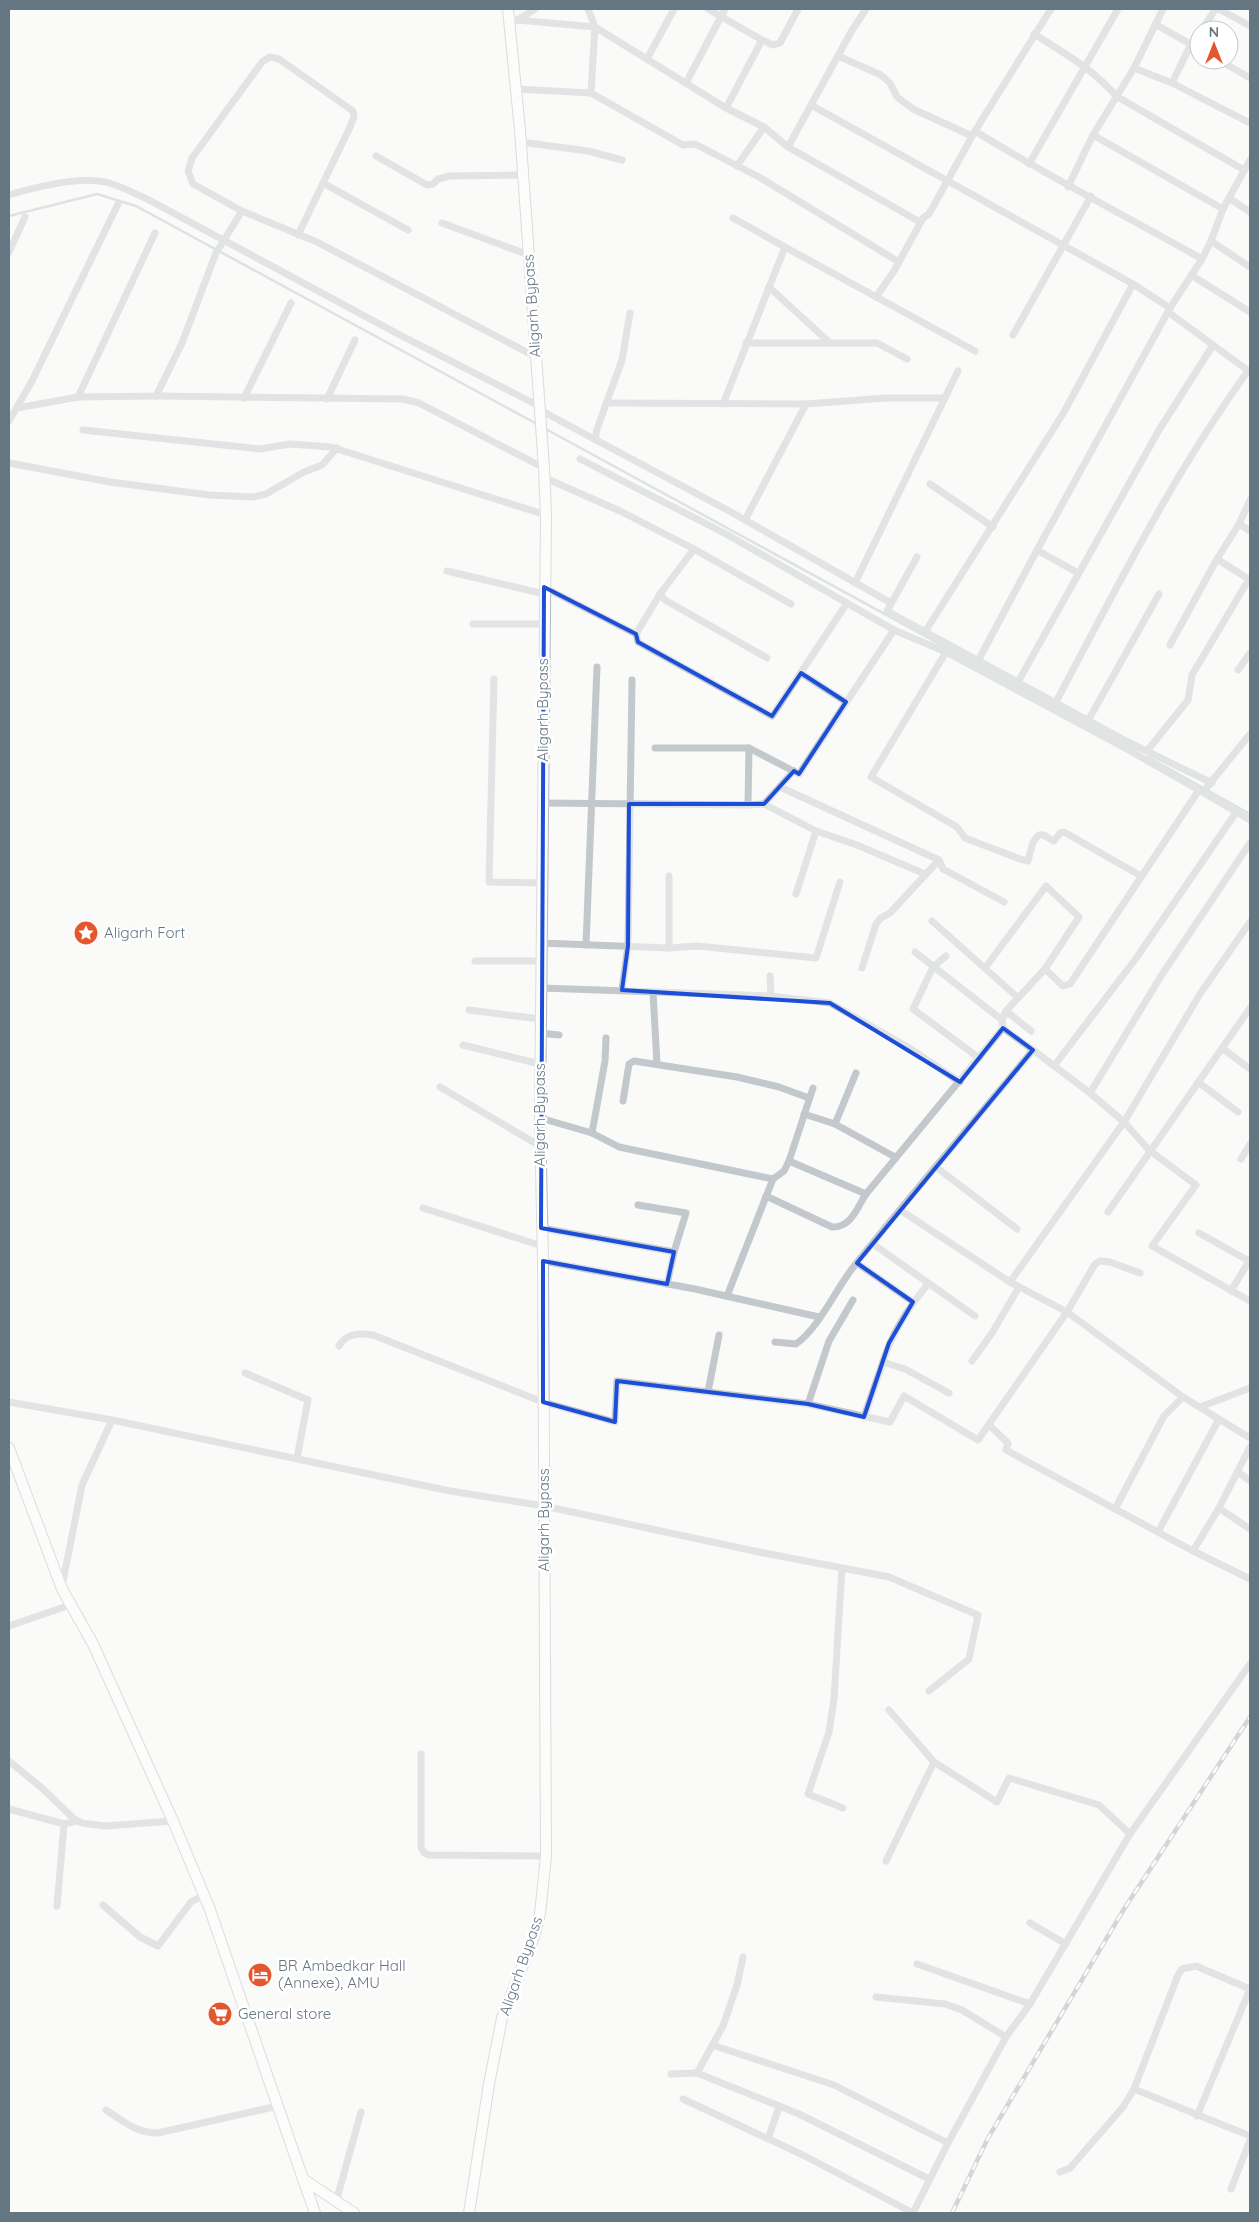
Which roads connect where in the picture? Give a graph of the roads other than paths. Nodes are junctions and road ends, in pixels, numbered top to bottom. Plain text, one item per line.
1 (508, 9) edge
2 (535, 9) edge
3 (588, 9) edge
4 (674, 9) edge
5 (708, 9) edge
6 (725, 9) edge
7 (798, 9) edge
8 (866, 9) edge
9 (1051, 9) edge
10 (1118, 9) edge
11 (1163, 9) edge
12 (1218, 9) edge
13 (721, 16) junction
14 (1209, 20) edge
15 (513, 23) junction
16 (1155, 24) junction
17 (1250, 26) edge
18 (594, 27) junction
19 (1034, 34) junction
20 (762, 40) junction
21 (1189, 43) edge
22 (1189, 48) edge
23 (838, 56) junction
24 (647, 59) junction
25 (1085, 66) junction
26 (1134, 68) junction
27 (1236, 70) edge
28 (1250, 78) edge
29 (686, 83) junction
30 (1172, 83) junction
31 (516, 89) junction
32 (591, 94) junction
33 (1116, 96) junction
34 (811, 105) junction
35 (726, 108) junction
36 (1250, 123) edge
37 (764, 127) junction
38 (973, 134) junction
39 (1092, 135) junction
40 (520, 142) junction
41 (788, 147) junction
42 (376, 156) dead end
43 (622, 160) dead end
44 (1250, 160) edge
45 (1029, 164) junction
46 (737, 166) junction
47 (1244, 170) junction
48 (523, 176) junction
49 (946, 179) junction
50 (323, 183) junction
51 (1068, 187) junction
52 (9, 195) edge
53 (1090, 196) junction
54 (1229, 198) junction
55 (118, 204) dead end
56 (1223, 209) junction
57 (242, 211) junction
58 (1250, 212) edge
59 (25, 217) dead end
60 (733, 218) dead end
61 (442, 222) dead end
62 (920, 222) junction
63 (408, 230) dead end
64 (155, 232) dead end
65 (298, 235) junction
66 (222, 241) junction
67 (1211, 241) junction
68 (1062, 246) junction
69 (785, 247) junction
70 (9, 252) edge
71 (529, 255) junction
72 (1202, 259) junction
73 (899, 262) junction
74 (1250, 267) edge
75 (1192, 275) junction
76 (1133, 284) junction
77 (769, 287) junction
78 (876, 297) junction
79 (291, 303) dead end
80 (1169, 310) junction
81 (1250, 312) edge
82 (630, 313) dead end
83 (1013, 335) dead end
84 (355, 340) dead end
85 (746, 343) junction
86 (830, 343) junction
87 (1213, 346) junction
88 (975, 352) dead end
89 (536, 357) junction
90 (907, 359) dead end
91 (958, 371) dead end
92 (1249, 372) edge
93 (156, 396) junction
94 (78, 397) junction
95 (244, 398) junction
96 (944, 398) junction
97 (327, 399) junction
98 (608, 403) junction
99 (723, 404) junction
100 (806, 404) junction
101 (17, 408) junction
102 (540, 412) junction
103 (9, 420) edge
104 (83, 430) dead end
105 (595, 440) junction
106 (337, 448) junction
107 (580, 459) dead end
108 (9, 463) edge
109 (544, 473) junction
110 (930, 484) dead end
111 (1250, 500) edge
112 (546, 515) junction
113 (745, 520) junction
114 (1239, 524) junction
115 (993, 527) junction
116 (1250, 531) edge
117 (694, 549) junction
118 (1037, 550) junction
119 (917, 557) dead end
120 (1217, 559) junction
121 (447, 571) dead end
122 (1078, 573) junction
123 (1250, 579) edge
124 (855, 583) junction
125 (544, 590) junction
126 (660, 594) junction
127 (1159, 594) dead end
128 (847, 603) junction
129 (891, 603) junction
130 (791, 604) dead end
131 (473, 624) dead end
132 (544, 624) junction
133 (894, 630) junction
134 (925, 632) junction
135 (636, 634) junction
136 (1170, 645) dead end
137 (946, 652) junction
138 (1250, 653) edge
139 (767, 658) dead end
140 (978, 661) junction
141 (596, 667) dead end
142 (1238, 670) dead end
143 (800, 673) junction
144 (494, 679) dead end
145 (632, 680) dead end
146 (1018, 682) junction
147 (846, 702) junction
148 (1056, 702) junction
149 (1089, 719) junction
150 (1250, 734) edge
151 (654, 748) dead end
152 (749, 748) junction
153 (1147, 751) junction
154 (794, 771) junction
155 (780, 787) junction
156 (1205, 788) junction
157 (542, 803) junction
158 (591, 803) junction
159 (629, 804) junction
160 (764, 804) junction
161 (748, 805) junction
162 (1237, 811) junction
163 (1250, 820) edge
164 (816, 831) junction
165 (1250, 843) edge
166 (939, 860) junction
167 (925, 874) junction
168 (669, 876) dead end
169 (1141, 876) junction
170 (840, 882) dead end
171 (542, 883) junction
172 (796, 894) dead end
173 (1004, 902) dead end
174 (932, 921) dead end
175 (1250, 922) edge
176 (541, 943) junction
177 (586, 945) junction
178 (628, 946) junction
179 (669, 948) junction
180 (915, 952) dead end
181 (946, 956) dead end
182 (475, 960) dead end
183 (541, 961) junction
184 (933, 967) junction
185 (862, 968) dead end
186 (986, 968) junction
187 (1045, 969) junction
188 (770, 976) dead end
189 (541, 988) junction
190 (622, 990) junction
191 (653, 992) junction
192 (771, 996) junction
193 (1017, 996) junction
194 (469, 1010) dead end
195 (1006, 1011) junction
196 (1249, 1011) edge
197 (540, 1019) junction
198 (1002, 1020) junction
199 (1003, 1028) junction
200 (1031, 1031) dead end
201 (540, 1033) junction
202 (559, 1035) dead end
203 (606, 1038) dead end
204 (463, 1045) dead end
205 (1222, 1048) junction
206 (1033, 1050) junction
207 (979, 1058) junction
208 (540, 1064) junction
209 (657, 1064) junction
210 (1054, 1066) junction
211 (1250, 1069) edge
212 (856, 1073) dead end
213 (960, 1082) junction
214 (1198, 1082) junction
215 (440, 1087) dead end
216 (813, 1088) dead end
217 (1090, 1093) junction
218 (809, 1098) junction
219 (623, 1101) dead end
220 (1238, 1112) dead end
221 (804, 1114) junction
222 (540, 1118) junction
223 (1124, 1122) junction
224 (835, 1124) junction
225 (592, 1133) junction
226 (1250, 1144) edge
227 (540, 1146) junction
228 (1149, 1150) junction
229 (895, 1157) junction
230 (1241, 1160) dead end
231 (789, 1161) junction
232 (936, 1167) junction
233 (773, 1179) junction
234 (866, 1194) junction
235 (766, 1196) junction
236 (638, 1206) dead end
237 (423, 1208) dead end
238 (900, 1210) junction
239 (1108, 1212) dead end
240 (541, 1228) junction
241 (1017, 1229) dead end
242 (1199, 1233) dead end
243 (873, 1244) junction
244 (542, 1246) junction
245 (674, 1252) junction
246 (543, 1261) junction
247 (857, 1263) junction
248 (1140, 1273) dead end
249 (1010, 1282) junction
250 (667, 1284) junction
251 (928, 1284) junction
252 (1019, 1287) junction
253 (1231, 1291) junction
254 (727, 1296) junction
255 (853, 1300) dead end
256 (1250, 1301) edge
257 (913, 1302) junction
258 (1067, 1312) junction
259 (975, 1316) dead end
260 (819, 1317) junction
261 (719, 1335) dead end
262 (775, 1342) dead end
263 (340, 1346) dead end
264 (972, 1361) dead end
265 (883, 1362) junction
266 (245, 1373) dead end
267 (1250, 1388) edge
268 (708, 1392) junction
269 (949, 1393) dead end
270 (1183, 1397) junction
271 (9, 1402) edge
272 (543, 1402) junction
273 (808, 1404) junction
274 (1200, 1407) junction
275 (864, 1417) junction
276 (1219, 1419) junction
277 (112, 1420) junction
278 (989, 1425) junction
279 (1250, 1438) edge
280 (1250, 1447) edge
281 (9, 1448) edge
282 (297, 1458) junction
283 (1238, 1472) junction
284 (1250, 1481) edge
285 (544, 1506) junction
286 (1219, 1508) junction
287 (1115, 1509) junction
288 (1250, 1529) edge
289 (1158, 1532) junction
290 (1193, 1551) junction
291 (842, 1568) junction
292 (1250, 1579) edge
293 (62, 1589) junction
294 (70, 1605) junction
295 (9, 1626) edge
296 (1250, 1664) edge
297 (929, 1691) dead end
298 (889, 1710) dead end
299 (421, 1754) dead end
300 (9, 1761) edge
301 (934, 1762) junction
302 (843, 1808) dead end
303 (9, 1809) edge
304 (77, 1820) junction
305 (173, 1821) junction
306 (64, 1824) junction
307 (1130, 1834) junction
308 (546, 1856) junction
309 (886, 1861) dead end
310 (204, 1895) junction
311 (103, 1905) dead end
312 (57, 1906) dead end
313 (1030, 1922) dead end
314 (1066, 1944) junction
315 (743, 1957) dead end
316 (917, 1964) dead end
317 (1250, 1989) edge
318 (876, 1997) dead end
319 (1030, 2004) junction
320 (1006, 2037) junction
321 (712, 2045) junction
322 (697, 2073) junction
323 (671, 2074) dead end
324 (1134, 2089) junction
325 (683, 2099) dead end
326 (278, 2106) junction
327 (779, 2108) junction
328 (106, 2110) dead end
329 (362, 2112) dead end
330 (1197, 2116) junction
331 (1250, 2136) edge
332 (768, 2139) junction
333 (1250, 2140) edge
334 (948, 2143) junction
335 (1060, 2172) dead end
336 (304, 2179) junction
337 (929, 2179) junction
338 (1231, 2189) dead end
339 (336, 2202) junction
340 (315, 2213) edge
341 (354, 2213) edge
342 (469, 2213) edge
343 (913, 2213) edge

1 - 15 main road, Aligarh Bypass
2 - 15 street
3 - 18 street
4 - 24 street
5 - 13 street
6 - 13 street
7 - 20 street
8 - 23 street
9 - 19 street
10 - 25 street
11 - 16 street
12 - 14 street
12 - 17 street
13 - 20 street
13 - 29 street
15 - 18 street
15 - 31 main road, Aligarh Bypass
16 - 21 street
16 - 26 street
18 - 24 street
18 - 32 street
19 - 25 street
19 - 38 street
20 - 35 street
22 - 30 street
23 - 34 street
23 - 38 street
24 - 29 street
25 - 33 street
25 - 45 street
26 - 30 street
26 - 33 street
27 - 28 street
29 - 35 street
30 - 36 street
31 - 32 street
31 - 40 main road, Aligarh Bypass
32 - 46 street
33 - 39 street
33 - 47 street
34 - 41 street
34 - 49 street
35 - 37 street
37 - 41 street
37 - 46 street
38 - 45 street
38 - 49 street
39 - 51 street
39 - 56 street
40 - 43 street
40 - 48 main road, Aligarh Bypass
41 - 62 street
42 - 48 street
44 - 47 street
45 - 51 street
46 - 73 street
47 - 54 street
48 - 71 main road, Aligarh Bypass
49 - 62 street
49 - 68 street
50 - 57 street
50 - 63 street
50 - 65 street
51 - 53 street
52 - 66 street
53 - 68 street
53 - 72 street
54 - 56 street
54 - 58 street
55 - 101 street
56 - 67 street
57 - 65 street
57 - 66 street
59 - 70 street
60 - 69 street
61 - 71 street
62 - 73 street
64 - 94 street
65 - 89 street
66 - 93 street
66 - 102 street
67 - 72 street
67 - 74 street
68 - 76 street
68 - 83 street
69 - 77 street
69 - 78 street
71 - 89 main road, Aligarh Bypass
72 - 75 street
73 - 78 street
75 - 80 street
75 - 81 street
76 - 80 street
76 - 115 street
77 - 85 street
77 - 86 street
78 - 88 street
79 - 95 street
80 - 87 street
80 - 118 street
82 - 98 street
84 - 97 street
85 - 86 street
85 - 99 street
86 - 90 street
87 - 92 street
87 - 122 street
89 - 102 main road, Aligarh Bypass
91 - 96 street
92 - 148 street
93 - 94 street
93 - 95 street
94 - 101 street
95 - 97 street
96 - 100 street
96 - 124 street
97 - 109 street
98 - 99 street
98 - 105 street
99 - 100 street
100 - 113 street
101 - 103 street
102 - 105 street
102 - 109 main road, Aligarh Bypass
104 - 106 street
105 - 113 street
106 - 108 street
106 - 112 street
107 - 128 street
109 - 112 main road, Aligarh Bypass
109 - 117 street
110 - 115 street
111 - 114 street
112 - 125 main road, Aligarh Bypass
113 - 124 street
114 - 116 street
114 - 120 street
115 - 134 street
117 - 126 street
117 - 130 street
118 - 122 street
118 - 140 street
119 - 129 street
120 - 123 street
120 - 136 street
121 - 125 street
122 - 146 street
123 - 153 street
124 - 129 street
125 - 132 main road, Aligarh Bypass
125 - 135 street
126 - 135 street
126 - 139 street
127 - 149 street
128 - 133 street
128 - 143 street
129 - 134 street
131 - 132 street
132 - 157 main road, Aligarh Bypass
133 - 137 street
133 - 147 street
134 - 140 street
135 - 143 street
137 - 156 street
137 - 169 street
138 - 142 street
140 - 146 street
141 - 158 street
143 - 147 street
144 - 171 street
145 - 159 street
146 - 148 street
147 - 154 street
148 - 149 street
149 - 153 street
150 - 156 street
151 - 152 street
152 - 154 street
152 - 161 street
153 - 156 street
154 - 155 street
155 - 160 street
155 - 166 street
156 - 162 street
156 - 169 street
157 - 158 street
157 - 171 main road, Aligarh Bypass
158 - 159 street
158 - 177 street
159 - 161 street
159 - 178 street
160 - 161 street
160 - 164 street
162 - 163 street
162 - 210 street
164 - 167 street
164 - 172 street
165 - 217 street
166 - 167 street
166 - 173 street
167 - 185 street
168 - 179 street
169 - 187 street
170 - 179 street
171 - 176 main road, Aligarh Bypass
174 - 186 street
175 - 223 street
176 - 177 street
176 - 183 main road, Aligarh Bypass
177 - 178 street
178 - 179 street
178 - 190 street
180 - 184 street
181 - 184 street
182 - 183 street
183 - 189 main road, Aligarh Bypass
184 - 198 street
184 - 207 street
186 - 187 street
186 - 193 street
187 - 193 street
188 - 192 street
189 - 190 street
189 - 197 main road, Aligarh Bypass
190 - 191 street
191 - 192 street
191 - 209 street
192 - 213 street
193 - 195 street
194 - 197 street
195 - 198 street
195 - 200 street
196 - 205 street
197 - 201 main road, Aligarh Bypass
198 - 199 street
199 - 206 street
199 - 207 street
201 - 202 street
201 - 208 main road, Aligarh Bypass
203 - 225 street
204 - 208 street
205 - 211 street
205 - 214 street
206 - 210 street
206 - 232 street
207 - 213 street
208 - 222 main road, Aligarh Bypass
209 - 218 street
209 - 219 street
210 - 217 street
212 - 224 street
213 - 229 street
214 - 220 street
214 - 228 street
215 - 227 street
216 - 218 street
217 - 223 street
218 - 221 street
221 - 224 street
221 - 231 street
222 - 225 street
222 - 227 main road, Aligarh Bypass
223 - 228 street
223 - 249 street
224 - 229 street
225 - 233 street
226 - 230 street
227 - 240 main road, Aligarh Bypass
228 - 239 street
228 - 253 street
229 - 234 street
231 - 233 street
231 - 234 street
232 - 238 street
232 - 241 street
233 - 235 street
234 - 235 street
235 - 254 street
236 - 245 street
237 - 244 street
238 - 243 street
238 - 249 street
240 - 244 main road, Aligarh Bypass
240 - 245 street
242 - 253 street
243 - 247 street
243 - 251 street
244 - 246 main road, Aligarh Bypass
245 - 250 street
246 - 250 street
246 - 272 main road, Aligarh Bypass
247 - 257 street
247 - 260 street
248 - 258 street
249 - 252 street
250 - 254 street
251 - 257 street
251 - 259 street
252 - 258 street
252 - 264 street
253 - 256 street
254 - 260 street
255 - 273 street
257 - 265 street
258 - 270 street
258 - 278 street
260 - 262 street
261 - 268 street
263 - 272 street
265 - 269 street
265 - 275 street
266 - 282 street
267 - 274 street
268 - 272 street
268 - 273 street
270 - 274 street
270 - 287 street
271 - 277 street
272 - 285 main road, Aligarh Bypass
273 - 275 street
274 - 276 street
275 - 278 street
276 - 279 street
276 - 289 street
277 - 282 street
277 - 293 street
278 - 287 street
280 - 283 street
281 - 293 main road
282 - 285 street
283 - 284 street
283 - 286 street
285 - 291 street
285 - 308 main road, Aligarh Bypass
286 - 288 street
286 - 290 street
287 - 289 street
289 - 290 street
290 - 292 street
291 - 297 street
291 - 302 street
293 - 294 main road
294 - 295 street
294 - 305 main road
296 - 307 street
298 - 301 street
299 - 308 street
300 - 304 street
301 - 307 street
301 - 309 street
303 - 306 street
304 - 305 street
304 - 306 street
305 - 310 main road
306 - 312 street
307 - 314 street
308 - 342 main road, Aligarh Bypass
310 - 311 street
310 - 326 main road
313 - 314 street
314 - 319 street
315 - 321 street
316 - 319 street
317 - 324 street
317 - 330 street
318 - 320 street
319 - 320 street
320 - 334 street
321 - 322 street
321 - 334 street
322 - 323 street
322 - 327 street
324 - 330 street
324 - 335 street
325 - 332 street
326 - 328 street
326 - 336 main road
327 - 332 street
327 - 337 street
329 - 339 street
330 - 331 street
332 - 343 street
333 - 338 street
334 - 337 street
336 - 339 main road
336 - 340 main road
337 - 343 street
339 - 341 main road

